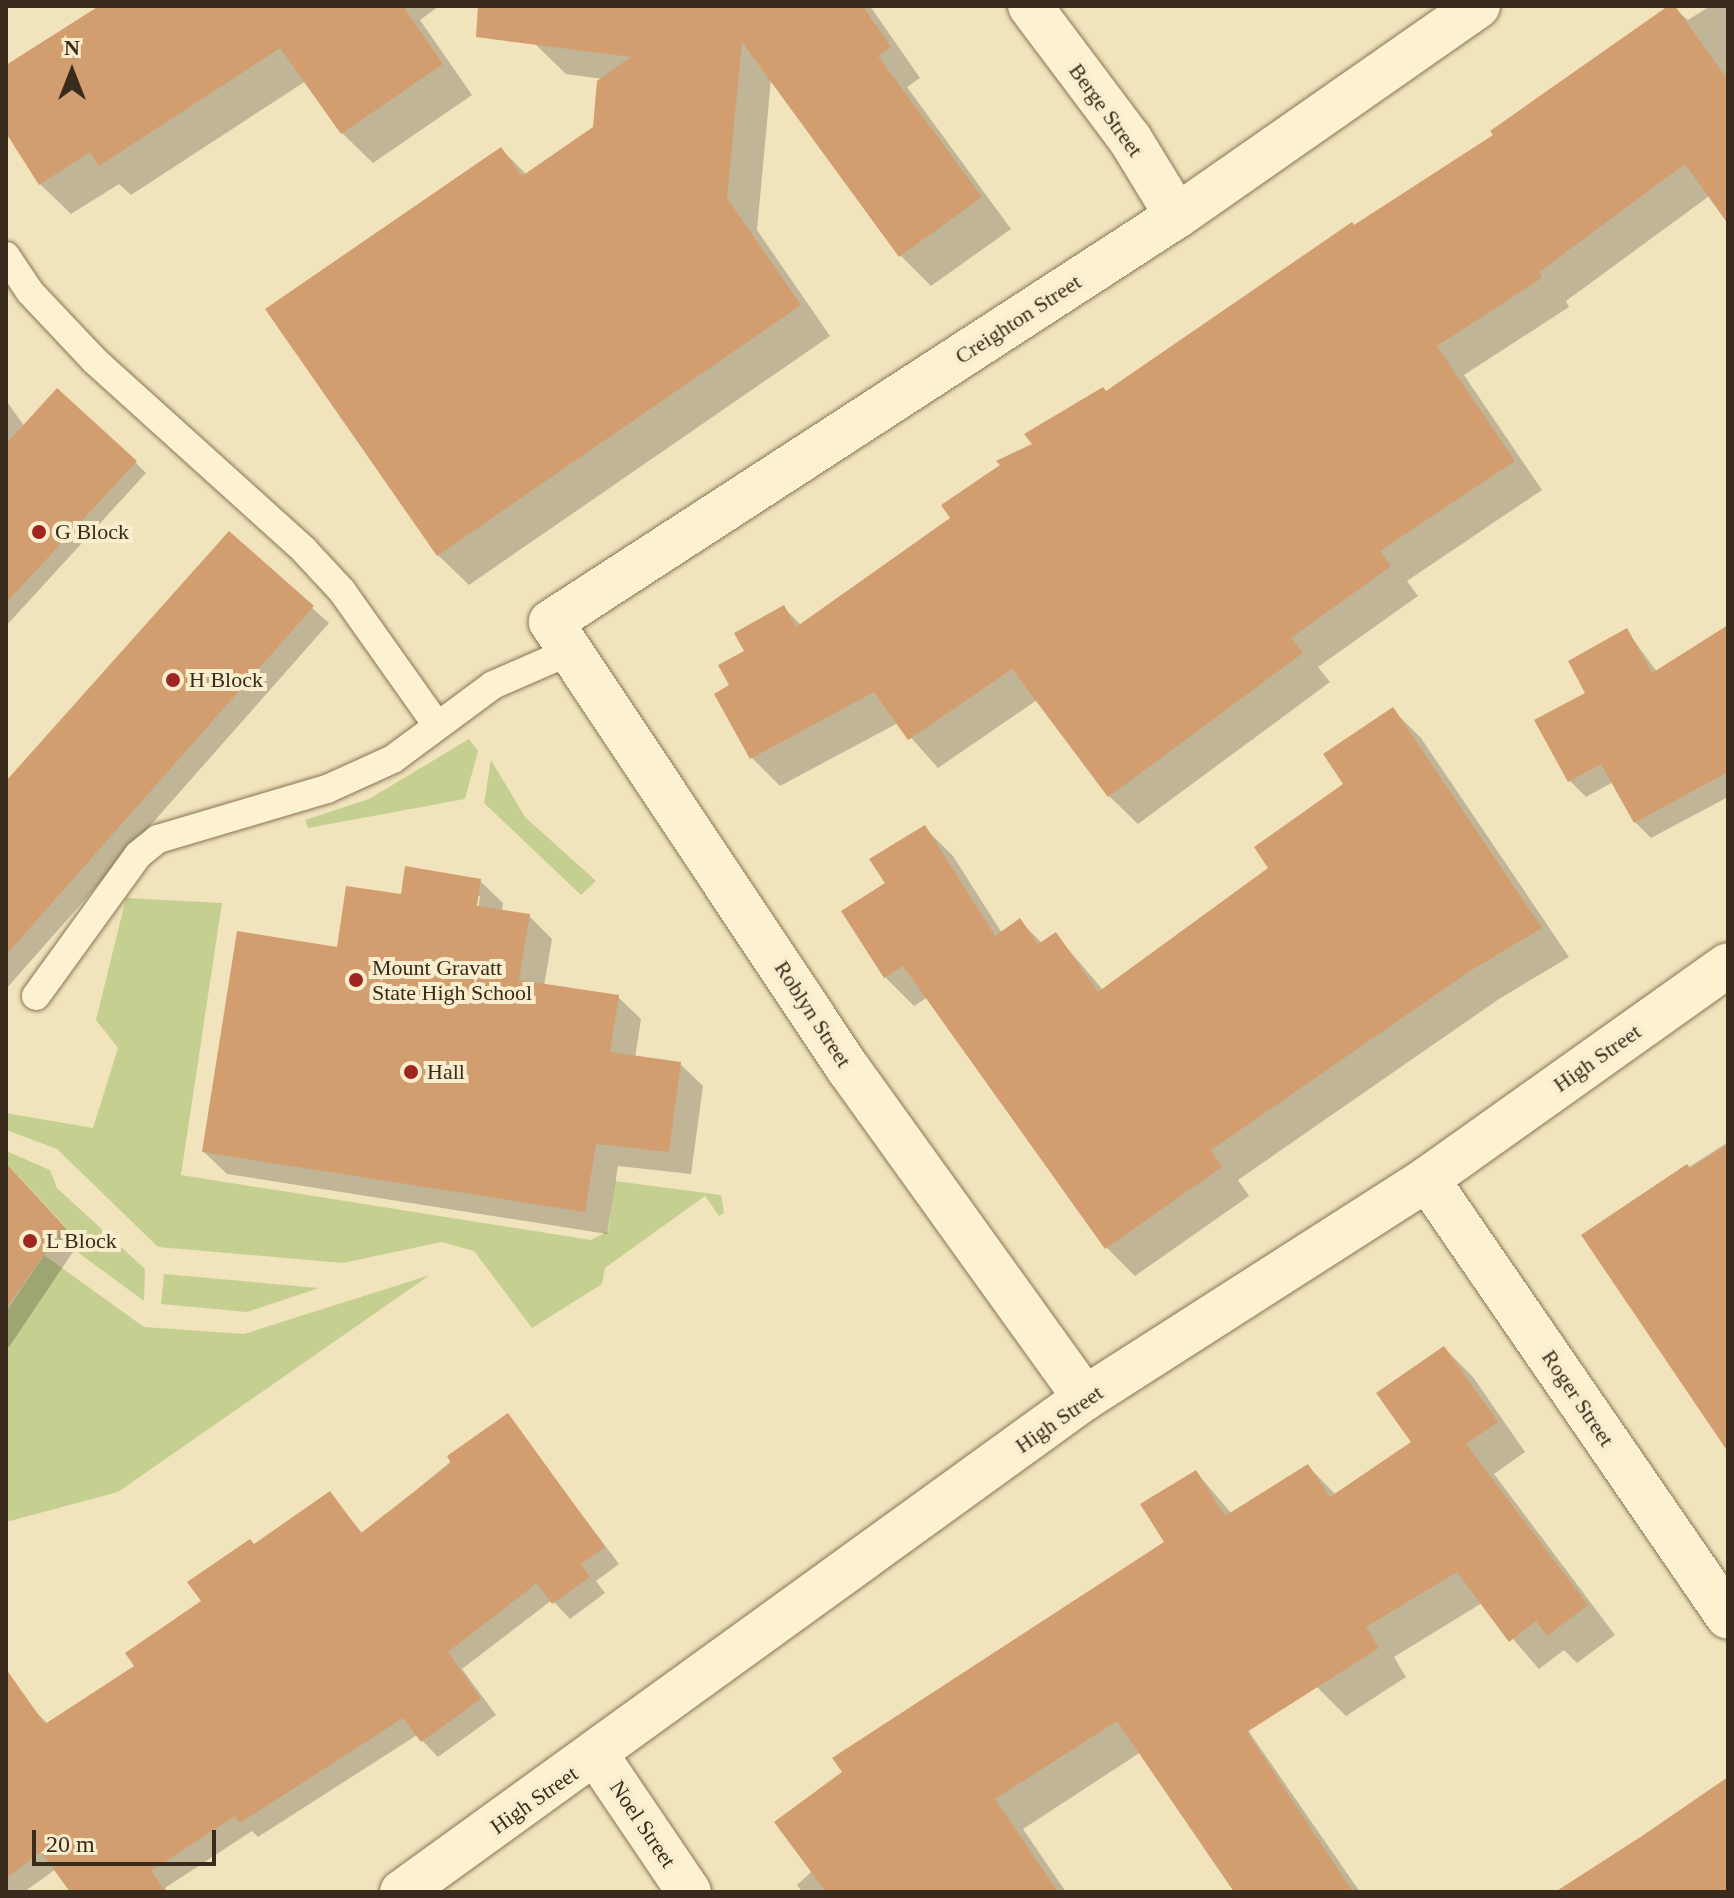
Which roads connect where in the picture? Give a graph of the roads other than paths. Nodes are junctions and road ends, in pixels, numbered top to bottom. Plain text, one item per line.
1 (1030, 6) edge
2 (1478, 6) edge
3 (1177, 216) junction
4 (6, 256) edge
5 (561, 637) junction
6 (437, 725) junction
7 (1728, 965) edge
8 (36, 996) dead end
9 (1427, 1179) junction
10 (1085, 1398) junction
11 (1728, 1617) edge
12 (597, 1756) junction
13 (402, 1892) edge
14 (689, 1892) edge

1 - 3 street, Berge Street
2 - 3 street, Creighton Street
3 - 5 street, Creighton Street
4 - 6 lane
5 - 6 lane
5 - 10 street, Roblyn Street
6 - 8 lane
7 - 9 street, High Street
9 - 10 street, High Street
9 - 11 street, Roger Street
10 - 12 street, High Street
12 - 13 street, High Street
12 - 14 street, Noel Street

